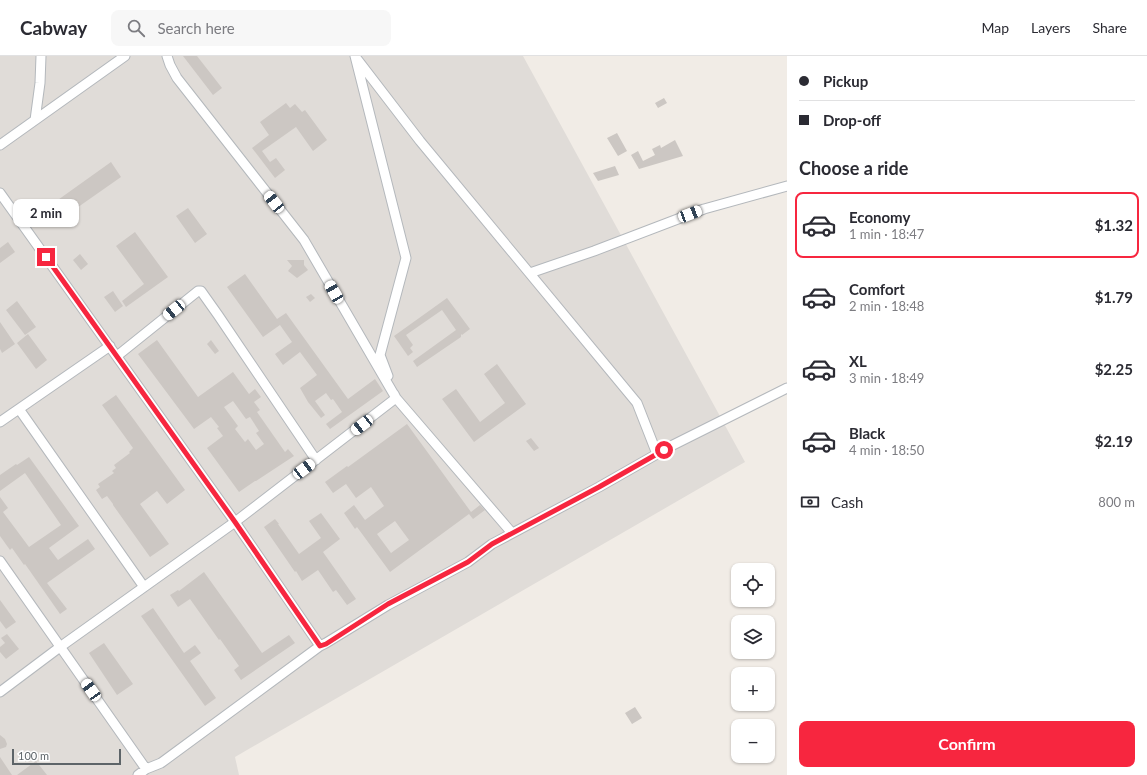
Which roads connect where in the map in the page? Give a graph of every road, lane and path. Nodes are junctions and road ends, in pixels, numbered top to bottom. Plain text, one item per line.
1 (41, 56) edge
2 (125, 56) edge
3 (167, 56) edge
4 (355, 56) edge
5 (35, 120) junction
6 (0, 145) edge
7 (787, 186) edge
8 (0, 193) edge
9 (530, 273) junction
10 (110, 346) junction
11 (117, 356) junction
12 (787, 388) edge
13 (772, 396) junction
14 (787, 396) edge
15 (396, 398) junction
16 (19, 409) junction
17 (0, 422) edge
18 (657, 454) junction
19 (316, 460) junction
20 (235, 522) junction
21 (512, 533) junction
22 (0, 561) edge
23 (144, 587) junction
24 (320, 646) junction
25 (60, 647) junction
26 (0, 692) edge
27 (146, 769) junction
28 (138, 775) edge

1 - 5 street
2 - 5 street
3 - 15 street
4 - 9 street
4 - 15 street
5 - 6 street
7 - 9 street
8 - 10 street
9 - 18 street
10 - 11 street
10 - 16 street
11 - 19 street
11 - 20 street
12 - 13 street
13 - 14 street
13 - 18 street
15 - 19 street
15 - 21 street
16 - 17 street
16 - 23 street
18 - 21 street
19 - 20 street
20 - 23 street
20 - 24 street
21 - 24 street
22 - 25 street
23 - 25 street
24 - 27 street
25 - 26 street
25 - 27 street
27 - 28 street

